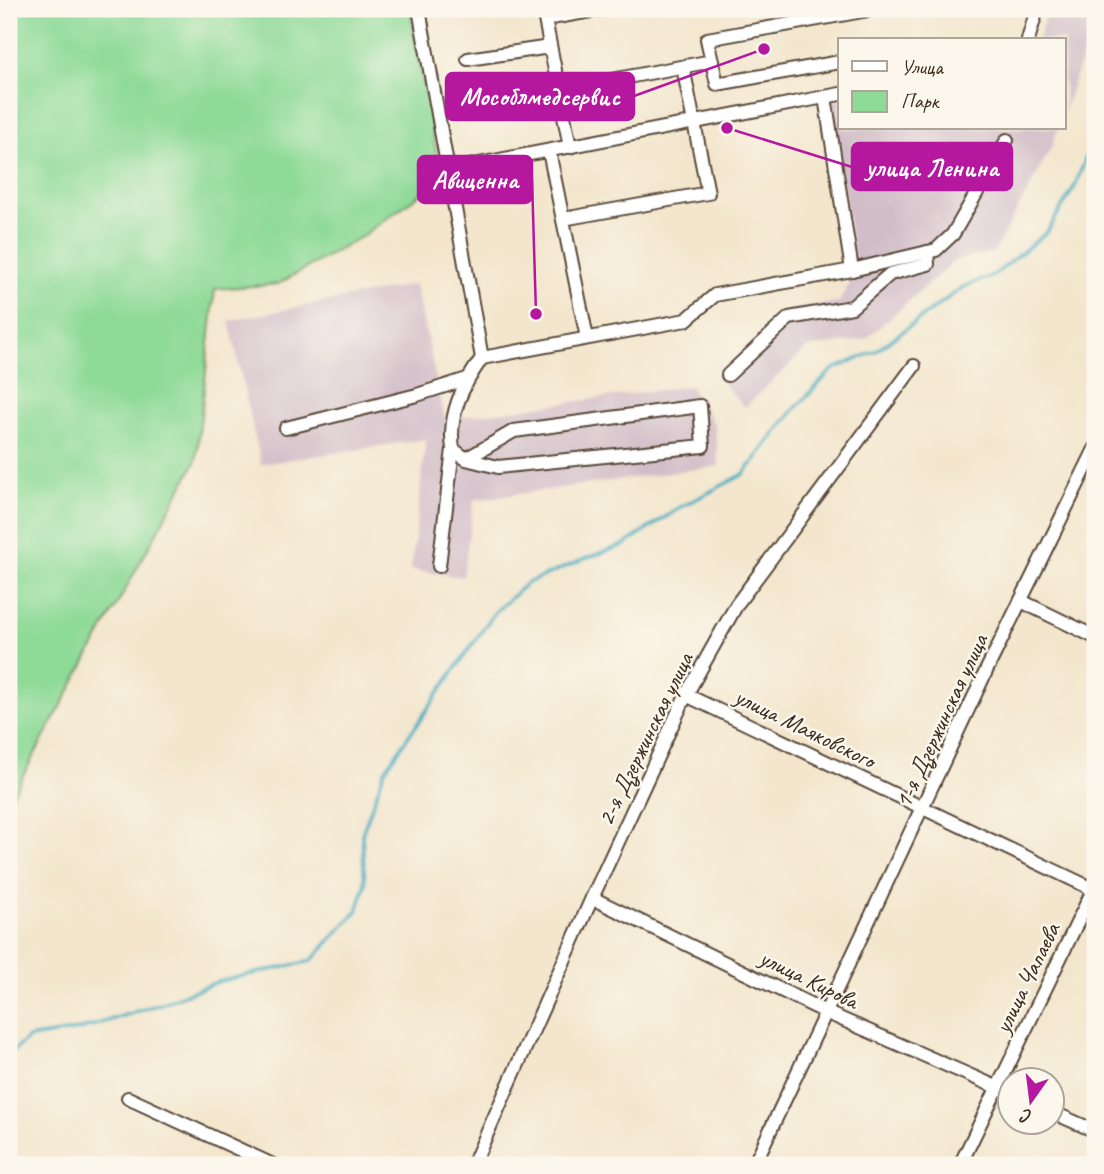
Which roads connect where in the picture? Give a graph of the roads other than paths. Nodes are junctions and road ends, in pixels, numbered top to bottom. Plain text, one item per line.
1 (419, 9) edge
2 (603, 9) edge
3 (874, 9) edge
4 (1037, 9) edge
5 (544, 14) edge
6 (1029, 38) edge
7 (551, 47) junction
8 (468, 59) dead end
9 (712, 61) junction
10 (838, 62) edge
11 (683, 67) junction
12 (559, 90) junction
13 (838, 94) edge
14 (825, 97) junction
15 (695, 122) junction
16 (1007, 139) dead end
17 (570, 147) junction
18 (549, 151) junction
19 (448, 170) junction
20 (563, 219) junction
21 (927, 252) junction
22 (852, 270) junction
23 (587, 338) junction
24 (482, 358) junction
25 (914, 366) dead end
26 (728, 375) dead end
27 (467, 379) junction
28 (286, 428) dead end
29 (453, 449) junction
30 (1095, 449) edge
31 (466, 459) junction
32 (439, 566) dead end
33 (1021, 601) junction
34 (1095, 637) edge
35 (686, 695) junction
36 (923, 808) junction
37 (1095, 889) edge
38 (592, 898) junction
39 (827, 1012) junction
40 (1014, 1066) edge
41 (996, 1088) edge
42 (128, 1098) dead end
43 (996, 1103) edge
44 (1066, 1118) edge
45 (1095, 1131) edge
46 (265, 1164) edge
47 (473, 1165) edge
48 (754, 1165) edge
49 (960, 1165) edge

1 - 19 street
2 - 5 street
3 - 9 street
4 - 6 street
5 - 7 street
7 - 8 street
7 - 12 street
9 - 10 street
9 - 11 street
11 - 12 street
11 - 15 street
12 - 17 street
13 - 14 street
14 - 15 street
14 - 22 street
15 - 17 street
15 - 20 street
16 - 21 street
17 - 18 street
18 - 19 street
18 - 20 street
19 - 24 street
20 - 23 street
21 - 22 street
21 - 26 street
22 - 23 street
23 - 24 street
24 - 27 street
25 - 35 street, 2-я Дзержинская улица
27 - 28 street
27 - 29 street
29 - 31 street
29 - 32 street
30 - 33 street, 1-я Дзержинская улица
31 - 31 street
33 - 34 street
33 - 36 street, 1-я Дзержинская улица
35 - 36 street, улица Маяковского
35 - 38 street, 2-я Дзержинская улица
36 - 37 street, улица Маяковского
36 - 39 street, 1-я Дзержинская улица
37 - 40 street, улица Чапаева
38 - 39 street, улица Кирова
38 - 47 street, 2-я Дзержинская улица
39 - 41 street, улица Кирова
39 - 48 street, 1-я Дзержинская улица
42 - 46 street
43 - 49 street, улица Чапаева
44 - 45 street

